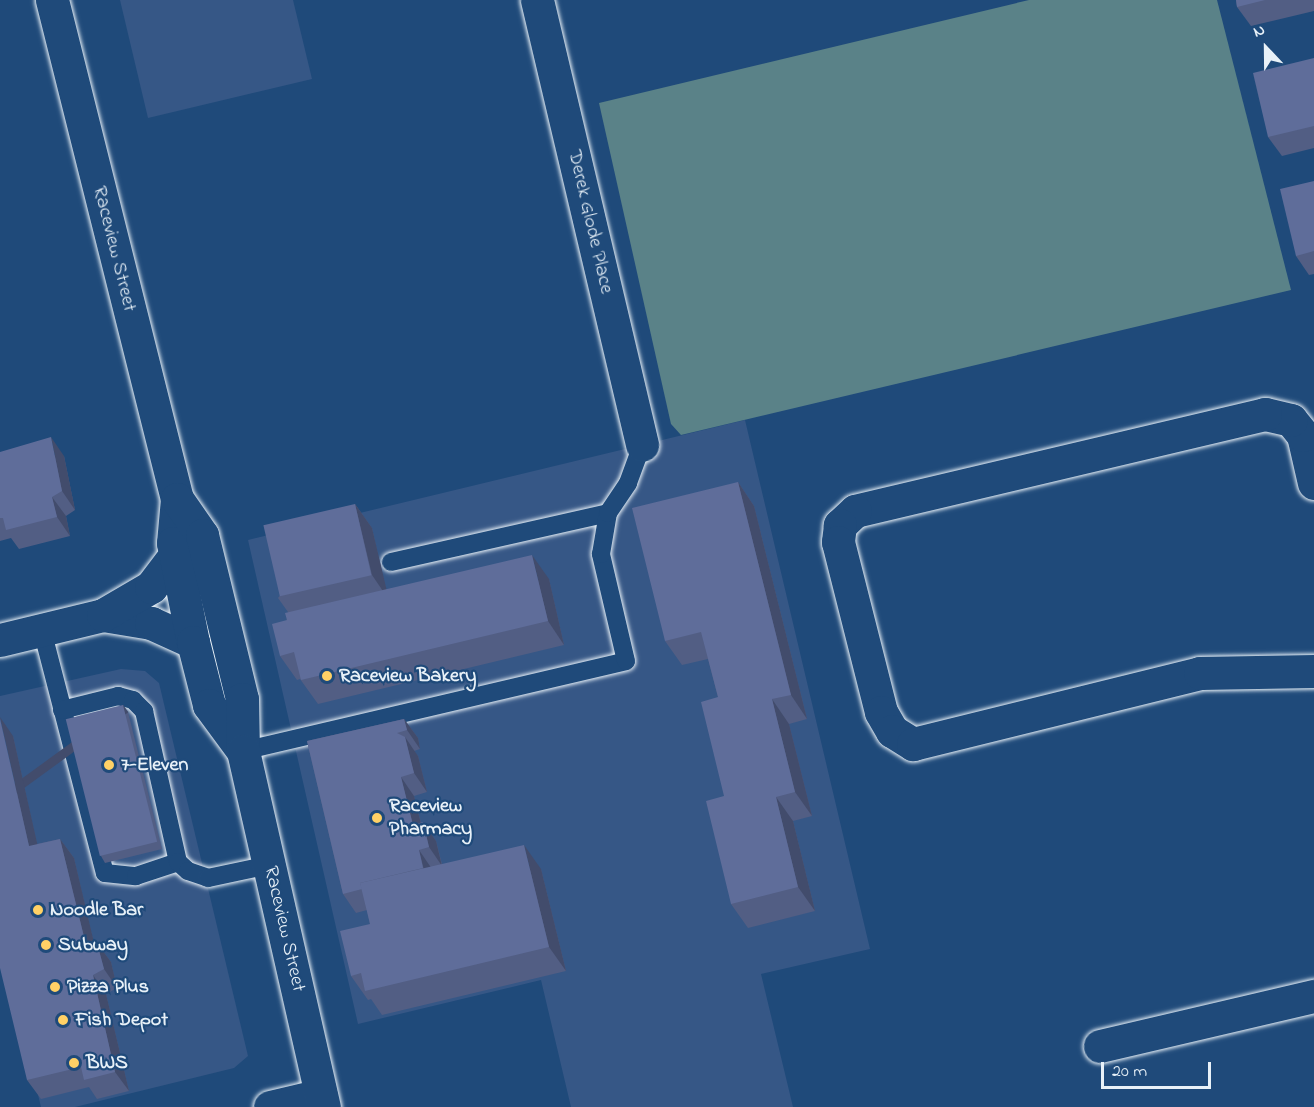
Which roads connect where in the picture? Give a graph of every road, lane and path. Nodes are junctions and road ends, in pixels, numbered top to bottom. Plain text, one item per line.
1 (52, 0) edge
2 (537, 0) edge
3 (642, 445) joint
4 (1314, 483) edge
5 (177, 499) junction
6 (608, 513) junction
7 (174, 556) junction
8 (391, 562) dead end
9 (103, 615) junction
10 (42, 630) junction
11 (0, 640) edge
12 (193, 642) junction
13 (1314, 671) edge
14 (62, 710) junction
15 (243, 751) junction
16 (178, 862) junction
17 (269, 865) junction
18 (1314, 996) edge
19 (1100, 1046) dead end
20 (322, 1101) edge
21 (270, 1107) edge

1 - 5 street, Raceview Street
2 - 3 street, Derek Glode Place
3 - 6 lane
4 - 13 street
5 - 7 street, Raceview Street
5 - 15 street, Raceview Street
6 - 8 lane
6 - 15 lane
7 - 9 street
7 - 12 street, Raceview Street
9 - 10 street
9 - 12 street
10 - 11 street
10 - 14 lane
12 - 15 street, Raceview Street
14 - 16 lane
14 - 16 lane
15 - 17 street, Raceview Street
16 - 17 lane
17 - 20 street, Raceview Street
18 - 19 street
20 - 21 street

